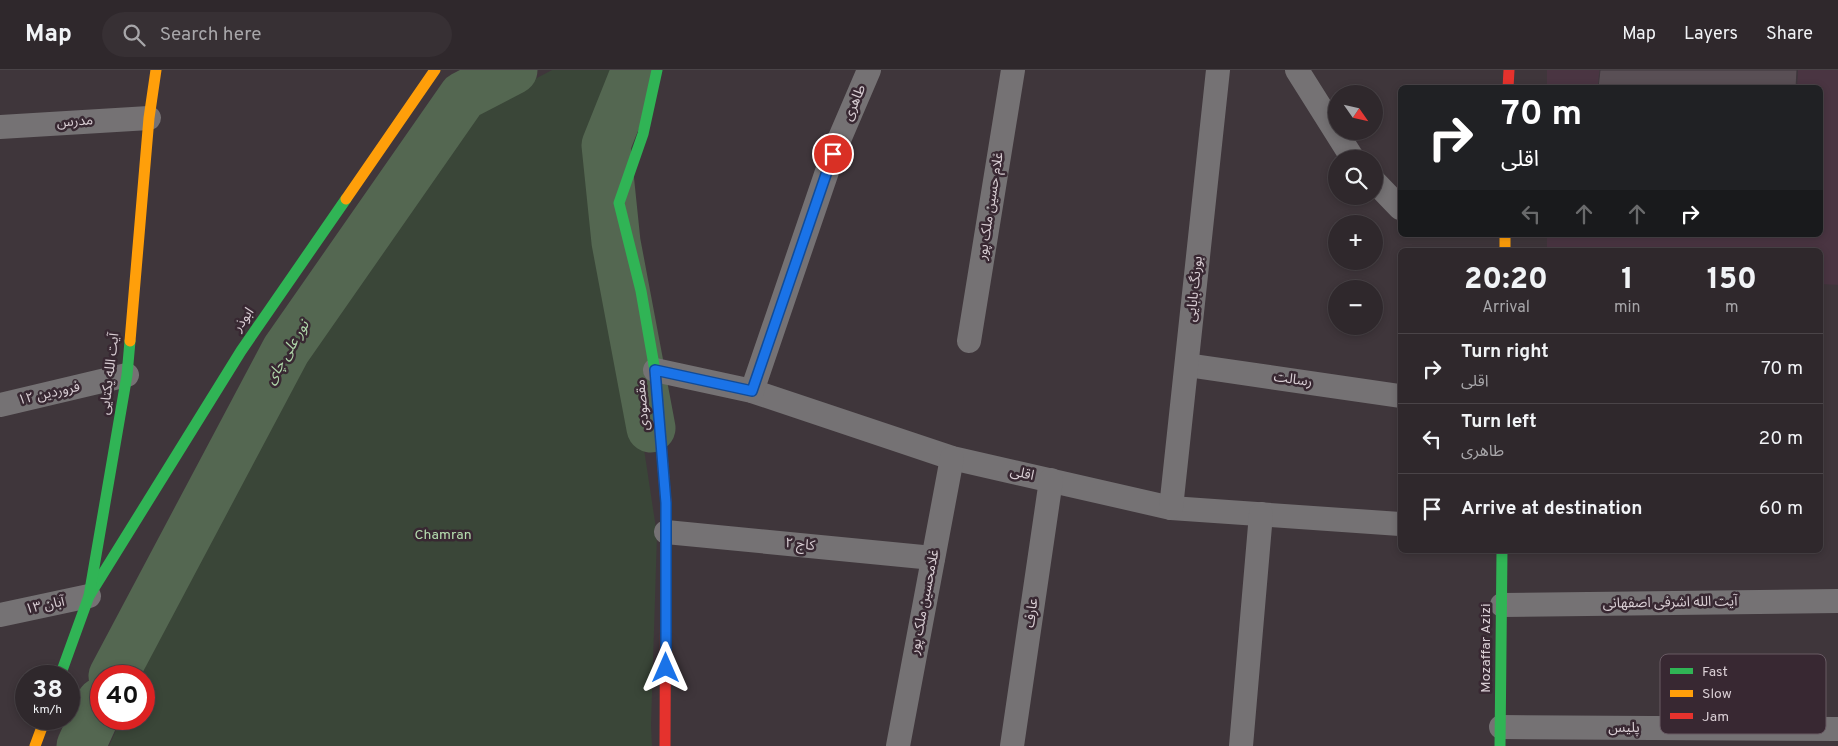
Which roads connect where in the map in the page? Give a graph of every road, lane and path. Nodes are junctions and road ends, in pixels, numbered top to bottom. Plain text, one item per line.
1 (156, 70) edge
2 (435, 70) edge
3 (657, 70) edge
4 (869, 70) edge
5 (1013, 70) edge
6 (1218, 70) edge
7 (1297, 70) edge
8 (1509, 70) edge
9 (1508, 85) edge
10 (149, 118) junction
11 (0, 127) edge
12 (1347, 150) edge
13 (1383, 190) edge
14 (1398, 206) edge
15 (969, 342) dead end
16 (1187, 365) junction
17 (655, 370) junction
18 (126, 375) junction
19 (752, 391) junction
20 (1398, 396) edge
21 (0, 405) edge
22 (952, 458) junction
23 (1051, 480) junction
24 (1171, 508) junction
25 (1261, 514) junction
26 (1398, 524) edge
27 (666, 532) junction
28 (1502, 553) edge
29 (933, 558) junction
30 (89, 596) junction
31 (1838, 601) edge
32 (1502, 605) junction
33 (0, 616) edge
34 (64, 665) edge
35 (41, 730) edge
36 (1660, 733) edge
37 (1501, 736) edge
38 (35, 746) edge
39 (665, 746) edge
40 (898, 746) edge
41 (1012, 746) edge
42 (1241, 746) edge

1 - 10 street, آیت الله یکتایی
2 - 30 street, ابوذر
3 - 17 street, مقصودی
4 - 19 street, طاهری
5 - 15 street, غلام حسین ملک پور
6 - 16 street, بورنگ بابایی
7 - 12 street
8 - 9 street
10 - 11 street, مدرس
10 - 18 street, آیت الله یکتایی
13 - 14 street
16 - 20 street, رسالت
16 - 24 street, بورنگ بابایی
17 - 19 street, اقلی
17 - 27 street, مقصودی
18 - 21 street, ۱۲ فروردین
18 - 30 street, آیت الله یکتایی
19 - 22 street, اقلی
22 - 23 street, اقلی
22 - 29 street, غلامحسین ملک پور
23 - 24 street, اقلی
23 - 41 street, عارف
24 - 25 street, اقلی
25 - 26 street, اقلی
25 - 42 street
27 - 29 street, کاج ۲
27 - 39 street, مقصودی
28 - 32 street, Mozaffar Azizi
29 - 40 street, غلامحسین ملک پور
30 - 33 street, ۱۳ آبان
30 - 34 street, آیت الله یکتایی
31 - 32 street, آیت الله اشرفی اصفهانی
32 - 37 street, Mozaffar Azizi
35 - 38 street
36 - 37 street, پلیس

